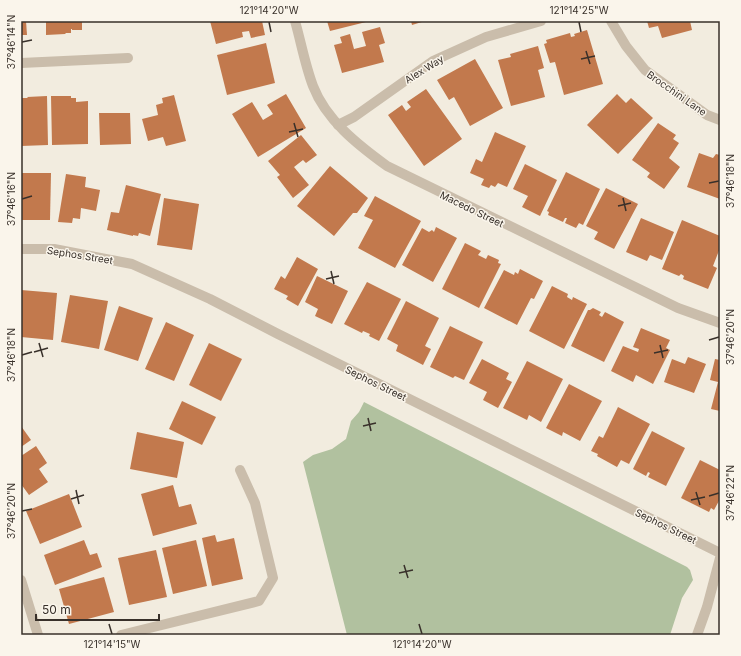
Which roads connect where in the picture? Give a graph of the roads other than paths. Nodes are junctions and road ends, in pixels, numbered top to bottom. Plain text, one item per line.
1 (295, 21) edge
2 (541, 21) edge
3 (611, 21) edge
4 (128, 58) dead end
5 (21, 62) edge
6 (720, 120) edge
7 (338, 125) junction
8 (21, 249) edge
9 (720, 323) edge
10 (240, 470) dead end
11 (720, 553) edge
12 (720, 558) edge
13 (21, 580) edge
14 (38, 635) edge
15 (121, 635) edge
16 (697, 635) edge

1 - 7 street, Macedo Street
2 - 7 street, Alex Way
3 - 6 street, Brocchini Lane
4 - 5 street
7 - 9 street, Macedo Street
8 - 11 street, Sephos Street
10 - 15 street
12 - 16 street
13 - 14 street

